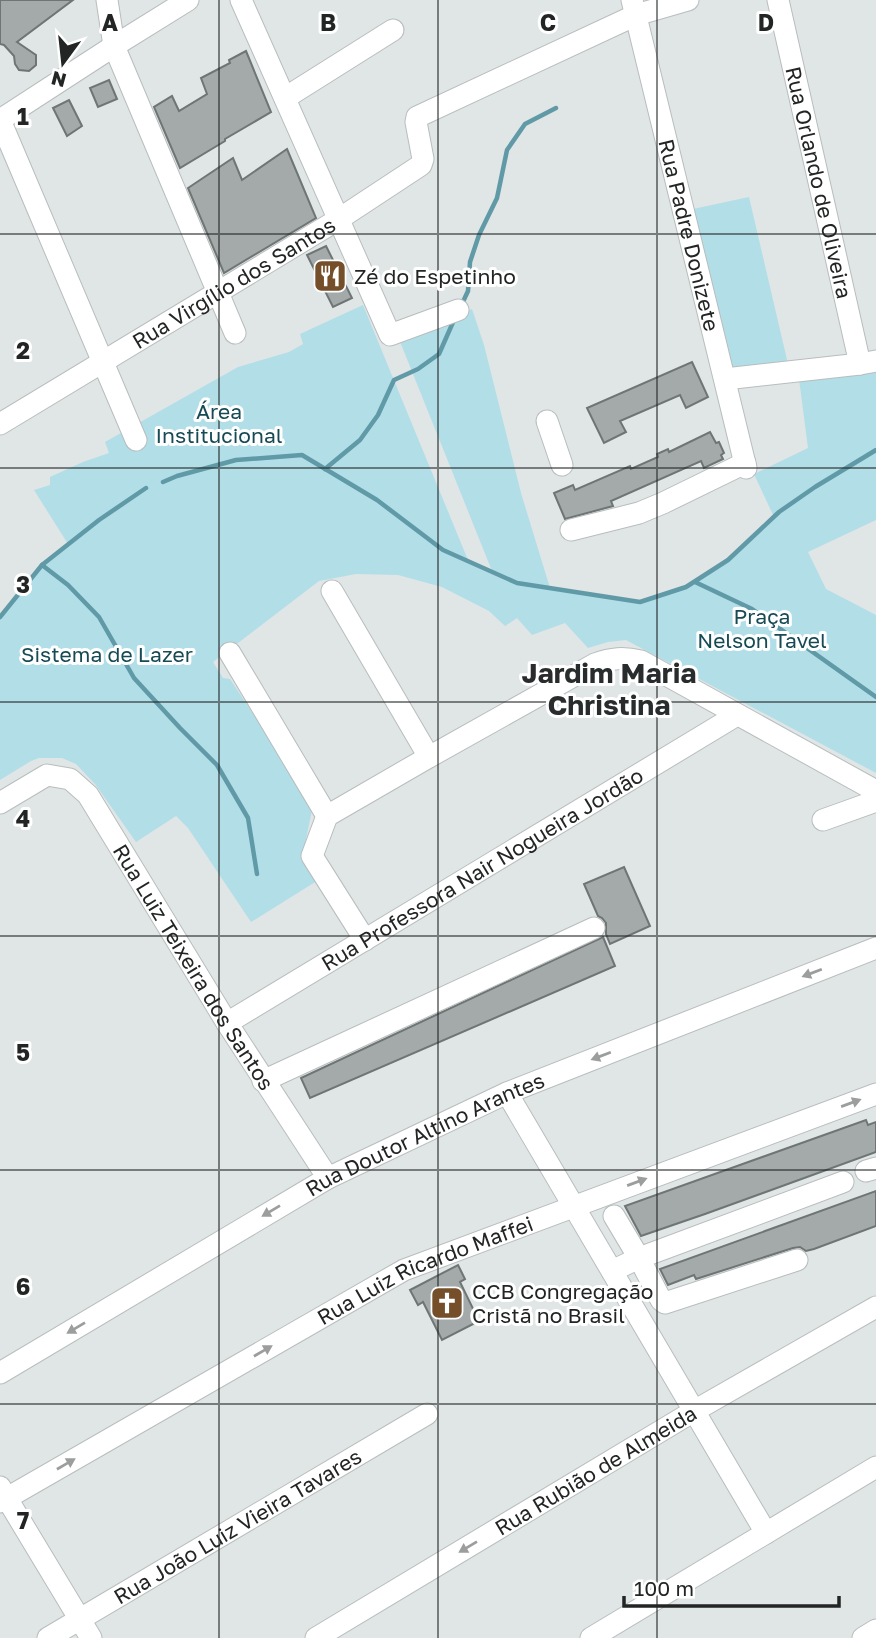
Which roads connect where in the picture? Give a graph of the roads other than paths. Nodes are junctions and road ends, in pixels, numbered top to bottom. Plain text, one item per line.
1 (107, 0) edge
2 (188, 0) edge
3 (241, 0) edge
4 (688, 0) edge
5 (778, 0) edge
6 (634, 8) edge
7 (393, 30) dead end
8 (114, 46) junction
9 (285, 98) junction
10 (0, 120) edge
11 (339, 219) junction
12 (217, 293) junction
13 (458, 310) dead end
14 (235, 333) dead end
15 (102, 363) junction
16 (868, 363) edge
17 (724, 379) junction
18 (547, 421) dead end
19 (0, 424) edge
20 (136, 440) dead end
21 (562, 465) dead end
22 (572, 530) dead end
23 (332, 591) dead end
24 (230, 653) dead end
25 (737, 715) junction
26 (429, 757) junction
27 (876, 791) edge
28 (876, 801) edge
29 (0, 803) edge
30 (327, 816) junction
31 (823, 820) dead end
32 (594, 928) dead end
33 (365, 940) junction
34 (876, 948) edge
35 (227, 1023) junction
36 (263, 1080) junction
37 (507, 1093) junction
38 (876, 1094) edge
39 (327, 1178) junction
40 (843, 1182) dead end
41 (573, 1206) junction
42 (614, 1216) dead end
43 (639, 1258) junction
44 (797, 1260) dead end
45 (612, 1271) junction
46 (876, 1307) edge
47 (0, 1373) edge
48 (695, 1411) junction
49 (427, 1414) dead end
50 (876, 1467) edge
51 (2, 1496) edge
52 (766, 1533) junction
53 (79, 1619) junction
54 (876, 1630) edge
55 (48, 1638) edge
56 (90, 1638) edge
57 (316, 1638) edge
58 (591, 1638) edge
59 (863, 1638) edge

1 - 8 street
2 - 8 street
3 - 9 street
4 - 6 street
5 - 16 street, Rua Orlando de Oliveira
6 - 11 street, Rua Virgílio dos Santos
6 - 17 street, Rua Padre Donizete
7 - 9 street
8 - 10 street
8 - 12 street
9 - 11 street
10 - 15 street
11 - 12 street, Rua Virgílio dos Santos
11 - 13 street
12 - 14 street
12 - 15 street, Rua Virgílio dos Santos
15 - 19 street, Rua Virgílio dos Santos
15 - 20 street
16 - 17 street
17 - 22 street, Rua Padre Donizete
18 - 21 street
23 - 26 street
24 - 30 street
25 - 26 street
25 - 27 street
25 - 33 street, Rua Professora Nair Nogueira Jordão
26 - 30 street
28 - 31 street
29 - 35 street, Rua Luiz Teixeira dos Santos
30 - 33 street
32 - 36 street
33 - 35 street, Rua Professora Nair Nogueira Jordão
34 -> 37 street, Rua Doutor Altino Arantes
35 - 36 street, Rua Luiz Teixeira dos Santos
36 - 39 street, Rua Luiz Teixeira dos Santos
37 - 39 street, Rua Doutor Altino Arantes
37 - 41 street
41 -> 38 street, Rua Luiz Ricardo Maffei
39 -> 47 street, Rua Doutor Altino Arantes
40 - 43 street
41 - 45 street
51 -> 41 street, Rua Luiz Ricardo Maffei
42 - 43 street
43 - 44 street
43 - 45 street
45 - 48 street
46 - 48 street, Rua Rubião de Almeida
48 - 52 street
48 -> 57 street, Rua Rubião de Almeida
49 - 53 street, Rua João Luiz Vieira Tavares
50 - 52 street
51 - 53 street
52 - 58 street
53 - 55 street, Rua João Luiz Vieira Tavares
53 - 56 street
54 - 59 street

